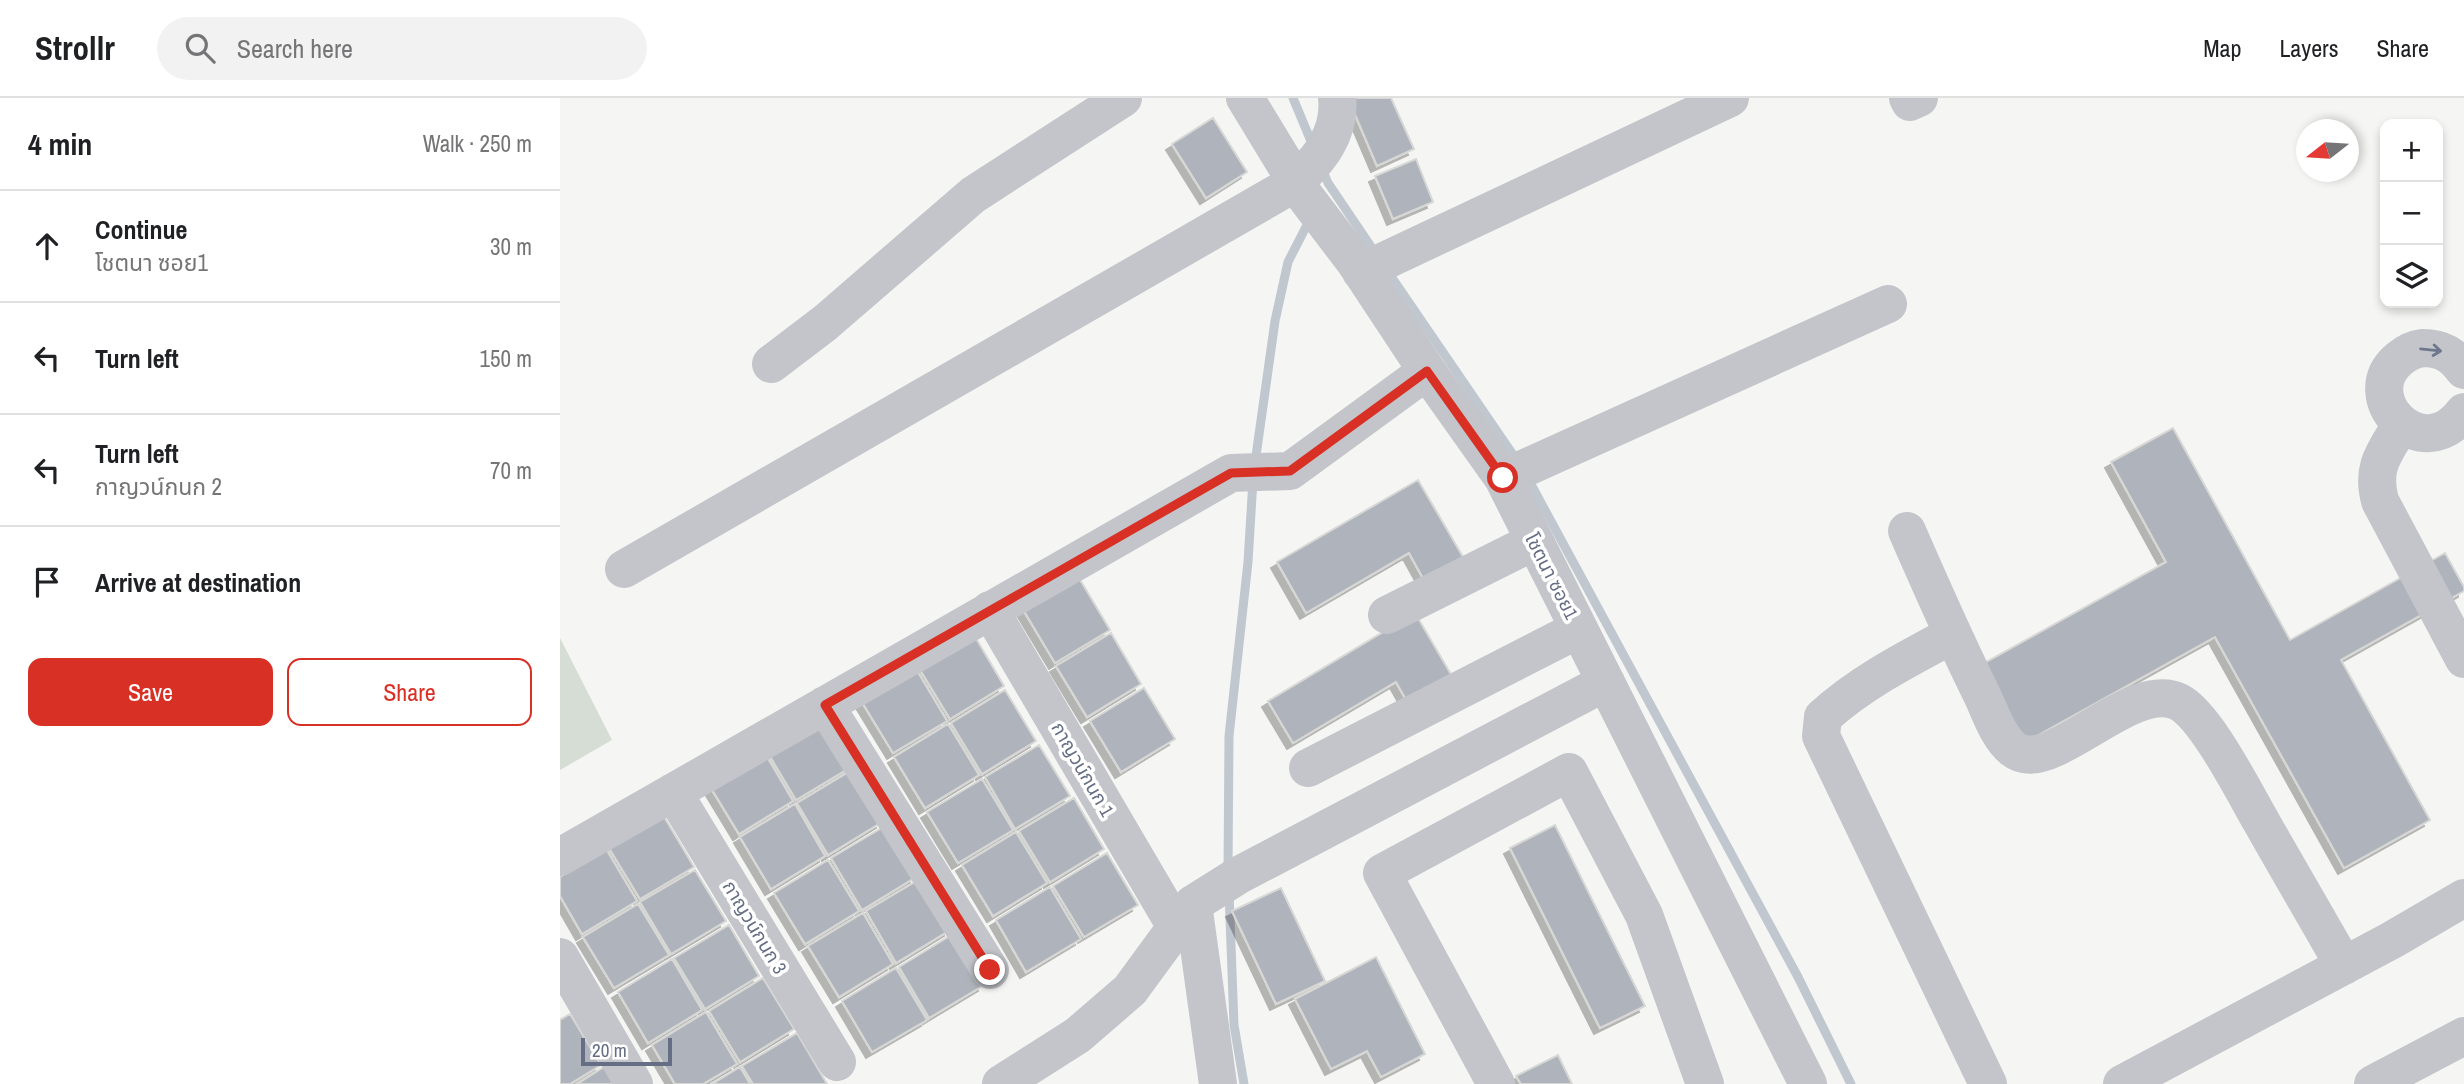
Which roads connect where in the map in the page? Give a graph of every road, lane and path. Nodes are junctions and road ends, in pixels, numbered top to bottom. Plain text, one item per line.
1 (1123, 98) edge
2 (1245, 98) edge
3 (1337, 98) edge
4 (1730, 98) edge
5 (1908, 98) edge
6 (1919, 98) edge
7 (1295, 183) junction
8 (1361, 272) junction
9 (1888, 304) dead end
10 (771, 364) dead end
11 (2464, 370) edge
12 (1427, 371) junction
13 (2402, 425) junction
14 (2461, 425) edge
15 (1503, 478) junction
16 (1907, 531) dead end
17 (1535, 541) junction
18 (625, 569) dead end
19 (990, 610) junction
20 (1387, 615) dead end
21 (1579, 629) junction
22 (1952, 635) junction
23 (2464, 660) edge
24 (1606, 682) junction
25 (825, 705) junction
26 (1308, 768) dead end
27 (673, 792) junction
28 (560, 857) edge
29 (2464, 898) edge
30 (1184, 915) junction
31 (560, 957) edge
32 (2344, 966) junction
33 (990, 970) dead end
34 (2464, 1036) edge
35 (837, 1062) dead end
36 (634, 1084) edge
37 (1002, 1084) edge
38 (1218, 1084) edge
39 (1496, 1084) edge
40 (1705, 1084) edge
41 (1808, 1084) edge
42 (1988, 1084) edge
43 (2122, 1084) edge
44 (2373, 1084) edge

1 - 10 street
2 - 7 street, โชตนา ซอย1
3 - 7 street
4 - 8 street
5 - 6 street
7 - 8 street, โชตนา ซอย1
7 - 18 street
8 - 12 street, โชตนา ซอย1
9 - 15 street
13 -> 11 street
12 - 15 street, โชตนา ซอย1
12 - 19 street
13 - 14 street
13 - 23 street
15 - 17 street, โชตนา ซอย1
16 - 22 street
17 - 20 street
17 - 21 street, โชตนา ซอย1
19 - 25 street
19 - 30 street, กาญวน์กนก 1
21 - 24 street, โชตนา ซอย1
21 - 26 street
22 - 32 street
22 - 42 street
24 - 30 street
24 - 41 street, โชตนา ซอย1
25 - 27 street
25 - 33 street
27 - 28 street
27 - 35 street, กาญวน์กนก 3
29 - 32 street
30 - 37 street
30 - 38 street
31 - 36 street
32 - 43 street
34 - 44 street
39 - 40 street

